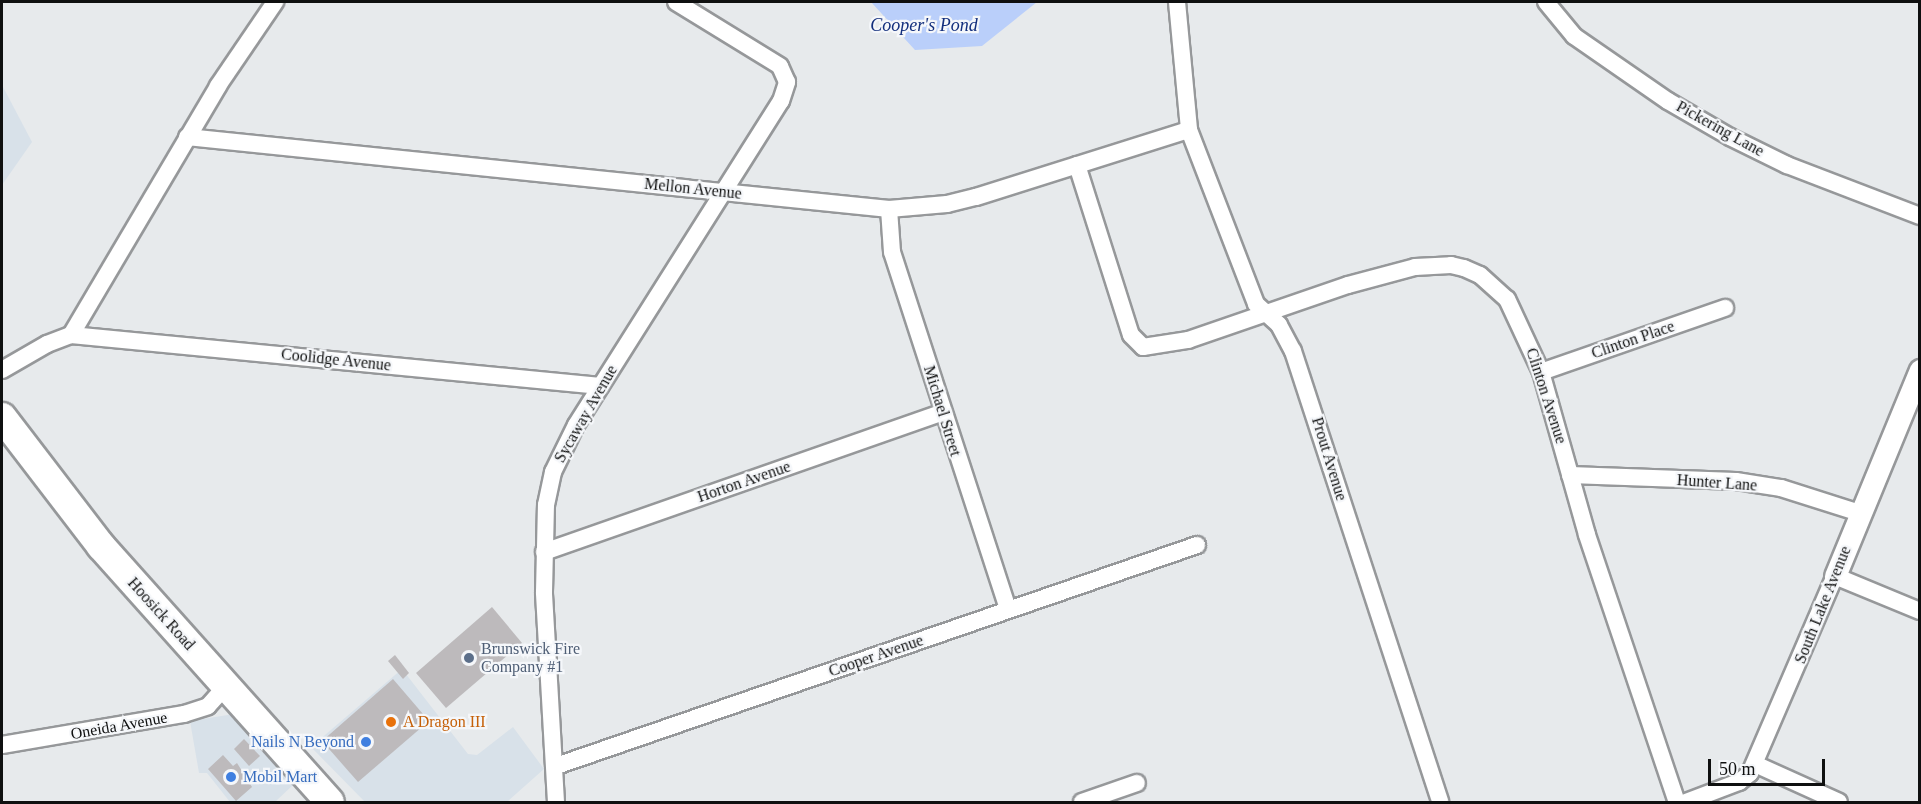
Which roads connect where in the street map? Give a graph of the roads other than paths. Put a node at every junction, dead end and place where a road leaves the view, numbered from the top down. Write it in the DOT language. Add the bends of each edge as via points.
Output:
graph roads {
  1 [pos="275,2"];
  2 [pos="675,2"];
  3 [pos="1178,2"];
  4 [pos="1546,2"];
  5 [pos="1189,129"];
  6 [pos="187,137"];
  7 [pos="1077,165"];
  8 [pos="726,192"];
  9 [pos="889,209"];
  10 [pos="1920,216"];
  11 [pos="1725,308"];
  12 [pos="1267,314"];
  13 [pos="71,335"];
  14 [pos="1920,369"];
  15 [pos="2,370"];
  16 [pos="1542,372"];
  17 [pos="601,386"];
  18 [pos="943,412"];
  19 [pos="2,417"];
  20 [pos="1570,475"];
  21 [pos="1860,513"];
  22 [pos="1197,545"];
  23 [pos="544,552"];
  24 [pos="1835,576"];
  25 [pos="1008,610"];
  26 [pos="1920,611"];
  27 [pos="225,686"];
  28 [pos="2,745"];
  29 [pos="1755,764"];
  30 [pos="555,766"];
  31 [pos="1137,783"];
  32 [pos="330,802"];
  33 [pos="556,802"];
  34 [pos="1082,802"];
  35 [pos="1440,802"];
  36 [pos="1677,802"];
  37 [pos="1686,802"];
  38 [pos="1839,802"];
  1 -- 6 [label="street"];
  2 -- 8 [label="street, Sycaway Avenue" via="785,73 787,82 781,101"];
  3 -- 5 [label="street, Prout Avenue"];
  4 -- 10 [label="street, Pickering Lane" via="1574,36 1668,101 1730,137 1787,165"];
  5 -- 7 [label="street, Mellon Avenue"];
  5 -- 12 [label="street, Prout Avenue" via="1256,304"];
  6 -- 8 [label="street, Mellon Avenue"];
  6 -- 13 [label="street"];
  7 -- 9 [label="street, Mellon Avenue" via="947,204"];
  7 -- 12 [label="street, Clinton Avenue" via="1136,344 1150,348 1188,340"];
  8 -- 9 [label="street, Mellon Avenue"];
  8 -- 17 [label="street, Sycaway Avenue"];
  9 -- 18 [label="street, Michael Street" via="892,252"];
  11 -- 16 [label="street, Clinton Place"];
  12 -- 16 [label="street, Clinton Avenue" via="1415,267 1451,265 1480,275 1507,298"];
  12 -- 35 [label="street, Prout Avenue" via="1280,325 1293,351"];
  13 -- 15 [label="street, Coolidge Avenue"];
  13 -- 17 [label="street, Coolidge Avenue"];
  14 -- 21 [label="street, South Lake Avenue"];
  16 -- 20 [label="street, Clinton Avenue"];
  17 -- 23 [label="street, Sycaway Avenue" via="553,472"];
  18 -- 23 [label="street, Horton Avenue"];
  18 -- 25 [label="street, Michael Street"];
  19 -- 27 [label="highway, Hoosick Road" via="101,546"];
  20 -- 21 [label="street, Hunter Lane" via="1736,481 1781,489"];
  20 -- 36 [label="street, Clinton Avenue"];
  21 -- 24 [label="street, South Lake Avenue"];
  22 -- 25 [label="street, Cooper Avenue"];
  23 -- 30 [label="street, Sycaway Avenue"];
  24 -- 26 [label="street"];
  24 -- 29 [label="street, South Lake Avenue"];
  25 -- 30 [label="street, Cooper Avenue"];
  27 -- 28 [label="street, Oneida Avenue" via="208,706 184,714"];
  27 -- 32 [label="highway, Hoosick Road"];
  29 -- 37 [label="street, South Lake Avenue" via="1739,782"];
  29 -- 38 [label="street"];
  30 -- 33 [label="street, Sycaway Avenue"];
  31 -- 34 [label="street"];
}
